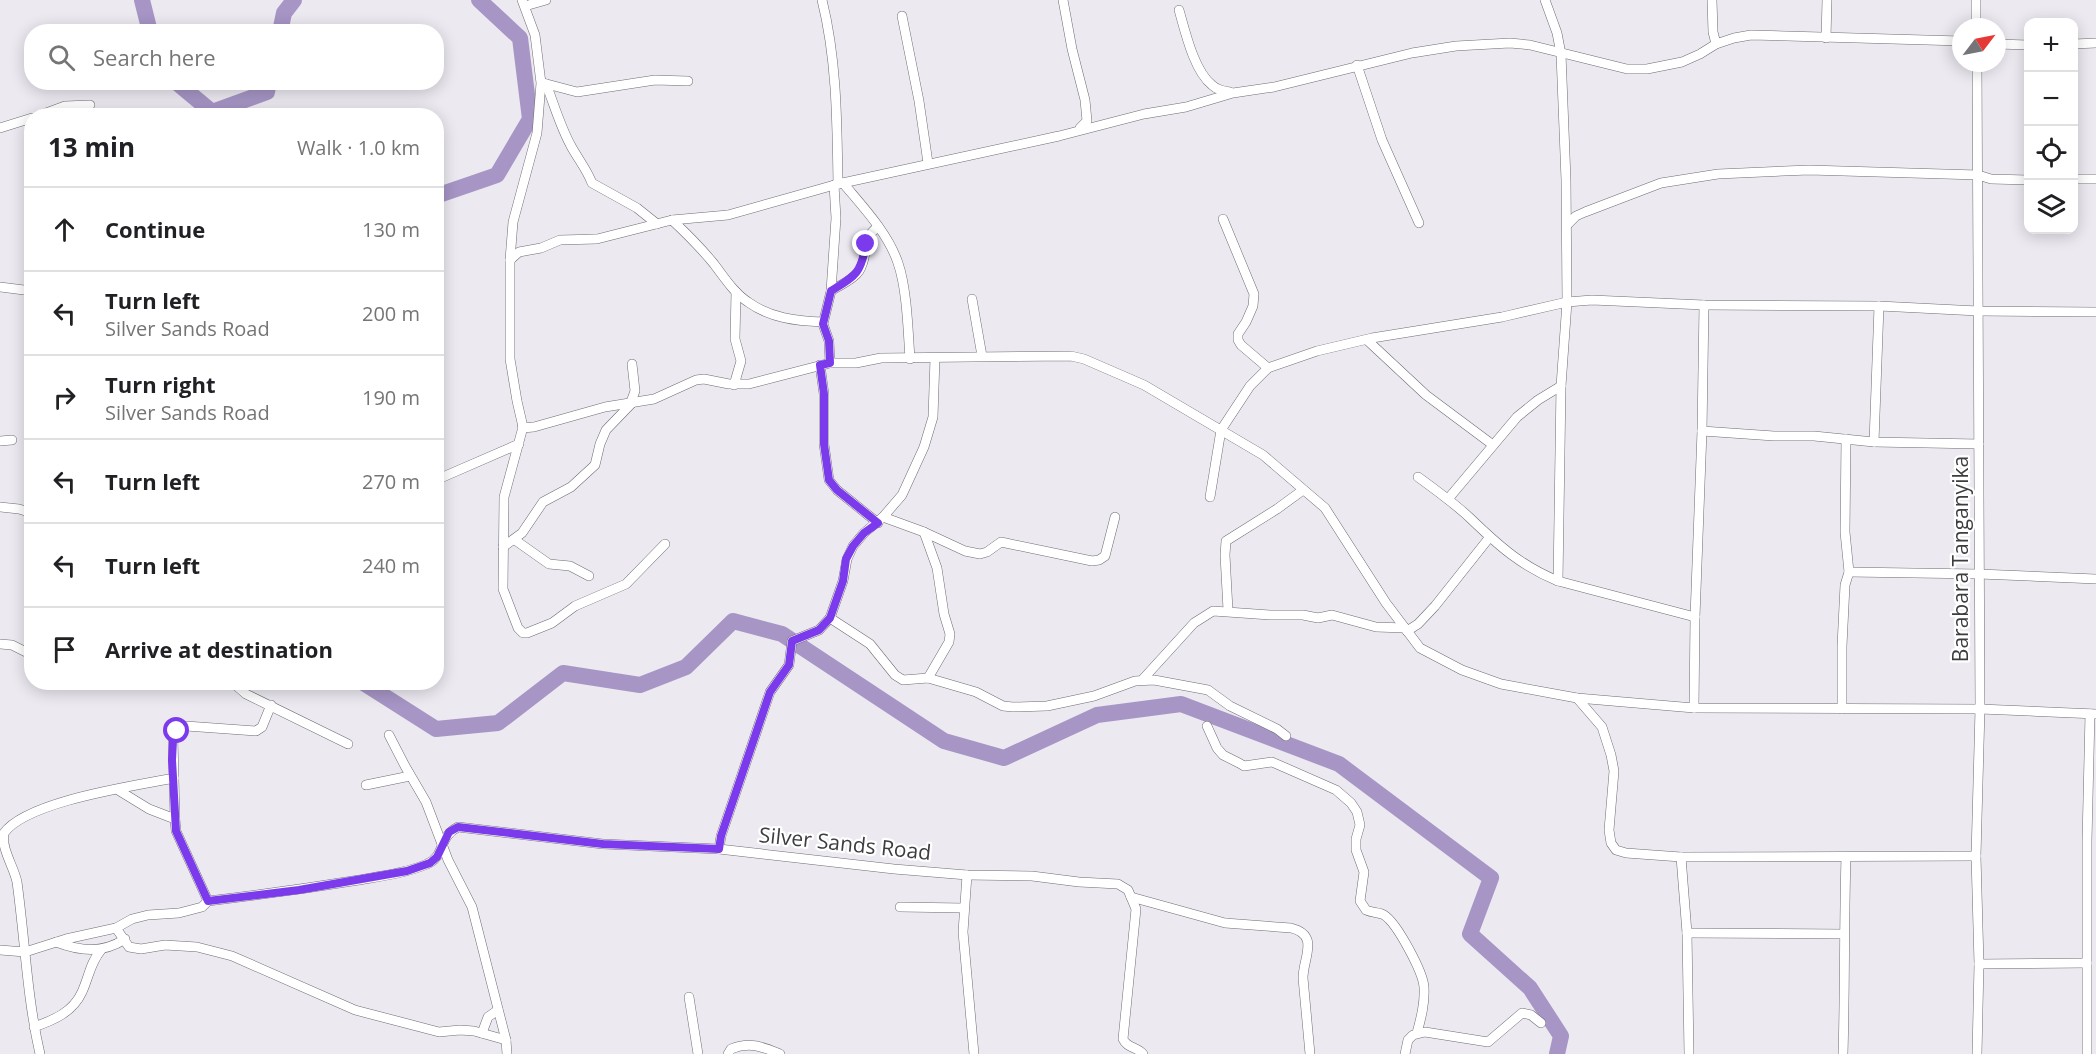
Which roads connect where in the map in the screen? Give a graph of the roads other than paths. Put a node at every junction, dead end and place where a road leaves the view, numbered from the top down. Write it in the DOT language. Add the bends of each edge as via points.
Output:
graph roads {
  1 [pos="546,0"];
  2 [pos="822,0"];
  3 [pos="1063,0"];
  4 [pos="1545,0"];
  5 [pos="1712,0"];
  6 [pos="1827,0"];
  7 [pos="1976,0"];
  8 [pos="524,3"];
  9 [pos="1179,10"];
  10 [pos="902,16"];
  11 [pos="1977,18"];
  12 [pos="1826,38"];
  13 [pos="1952,41"];
  14 [pos="2096,43"];
  15 [pos="1716,44"];
  16 [pos="2006,44"];
  17 [pos="2078,44"];
  18 [pos="2024,45"];
  19 [pos="1561,54"];
  20 [pos="1357,65"];
  21 [pos="1977,72"];
  22 [pos="688,81"];
  23 [pos="543,83"];
  24 [pos="1233,93"];
  25 [pos="90,105"];
  26 [pos="59,108"];
  27 [pos="24,120"];
  28 [pos="0,128"];
  29 [pos="1075,130"];
  30 [pos="928,163"];
  31 [pos="1978,175"];
  32 [pos="2078,179"];
  33 [pos="2096,179"];
  34 [pos="2024,180"];
  35 [pos="838,184"];
  36 [pos="1222,219"];
  37 [pos="672,220"];
  38 [pos="1419,223"];
  39 [pos="657,224"];
  40 [pos="1567,225"];
  41 [pos="878,227"];
  42 [pos="510,260"];
  43 [pos="0,286"];
  44 [pos="24,290"];
  45 [pos="831,291"];
  46 [pos="736,292"];
  47 [pos="972,299"];
  48 [pos="1567,302"];
  49 [pos="1704,305"];
  50 [pos="1879,306"];
  51 [pos="1978,311"];
  52 [pos="2096,312"];
  53 [pos="823,322"];
  54 [pos="1367,340"];
  55 [pos="982,356"];
  56 [pos="935,358"];
  57 [pos="910,359"];
  58 [pos="632,364"];
  59 [pos="825,364"];
  60 [pos="1268,368"];
  61 [pos="734,385"];
  62 [pos="1562,386"];
  63 [pos="632,402"];
  64 [pos="522,428"];
  65 [pos="1221,430"];
  66 [pos="1702,431"];
  67 [pos="1846,439"];
  68 [pos="12,440"];
  69 [pos="0,441"];
  70 [pos="1874,442"];
  71 [pos="519,444"];
  72 [pos="1979,444"];
  73 [pos="1492,445"];
  74 [pos="444,477"];
  75 [pos="1418,477"];
  76 [pos="1303,490"];
  77 [pos="1209,497"];
  78 [pos="1448,499"];
  79 [pos="0,507"];
  80 [pos="24,511"];
  81 [pos="1115,517"];
  82 [pos="881,520"];
  83 [pos="924,532"];
  84 [pos="1489,538"];
  85 [pos="514,540"];
  86 [pos="665,544"];
  87 [pos="503,547"];
  88 [pos="1849,572"];
  89 [pos="1980,574"];
  90 [pos="589,576"];
  91 [pos="2096,579"];
  92 [pos="1558,581"];
  93 [pos="1228,610"];
  94 [pos="1695,617"];
  95 [pos="830,618"];
  96 [pos="1406,630"];
  97 [pos="0,644"];
  98 [pos="24,651"];
  99 [pos="928,678"];
  100 [pos="1143,679"];
  101 [pos="241,690"];
  102 [pos="1577,698"];
  103 [pos="271,705"];
  104 [pos="1694,708"];
  105 [pos="1842,709"];
  106 [pos="1980,709"];
  107 [pos="2093,714"];
  108 [pos="1207,726"];
  109 [pos="389,735"];
  110 [pos="1286,736"];
  111 [pos="348,744"];
  112 [pos="411,776"];
  113 [pos="174,778"];
  114 [pos="366,785"];
  115 [pos="118,790"];
  116 [pos="175,819"];
  117 [pos="2,837"];
  118 [pos="2092,841"];
  119 [pos="442,845"];
  120 [pos="719,849"];
  121 [pos="1976,856"];
  122 [pos="1681,857"];
  123 [pos="1846,857"];
  124 [pos="967,875"];
  125 [pos="1130,894"];
  126 [pos="208,901"];
  127 [pos="900,907"];
  128 [pos="964,908"];
  129 [pos="116,928"];
  130 [pos="1687,933"];
  131 [pos="1844,934"];
  132 [pos="124,939"];
  133 [pos="56,942"];
  134 [pos="0,950"];
  135 [pos="101,950"];
  136 [pos="25,952"];
  137 [pos="2087,963"];
  138 [pos="1979,964"];
  139 [pos="689,997"];
  140 [pos="498,1010"];
  141 [pos="1541,1023"];
  142 [pos="34,1027"];
  143 [pos="482,1033"];
  144 [pos="1418,1033"];
  145 [pos="506,1040"];
  146 [pos="2090,1051"];
  147 [pos="40,1054"];
  148 [pos="507,1054"];
  149 [pos="698,1054"];
  150 [pos="728,1054"];
  151 [pos="780,1054"];
  152 [pos="974,1054"];
  153 [pos="1143,1054"];
  154 [pos="1310,1054"];
  155 [pos="1405,1054"];
  156 [pos="1689,1054"];
  157 [pos="1843,1054"];
  158 [pos="1977,1054"];
  1 -- 8 [label="street"];
  2 -- 35 [label="street" via="836,101"];
  3 -- 29 [label="street" via="1086,100 1084,126"];
  4 -- 19 [label="street"];
  5 -- 15 [label="street"];
  6 -- 12 [label="street"];
  7 -- 11 [label="street"];
  8 -- 23 [label="street" via="535,35"];
  9 -- 24 [label="street" via="1198,66 1210,84"];
  10 -- 30 [label="street"];
  12 -- 13 [label="street"];
  12 -- 15 [label="street" via="1751,35"];
  14 -- 17 [label="street"];
  15 -- 19 [label="street" via="1682,62 1647,69 1627,69"];
  16 -- 18 [label="street"];
  19 -- 20 [label="street" via="1530,45 1486,43 1412,52"];
  19 -- 40 [label="street"];
  20 -- 24 [label="street" via="1274,87"];
  20 -- 38 [label="street" via="1391,161"];
  21 -- 31 [label="street, Barabara Tanganyika"];
  22 -- 23 [label="street" via="655,80 577,92"];
  23 -- 39 [label="street" via="592,183"];
  23 -- 42 [label="street" via="537,133 513,222"];
  24 -- 29 [label="street"];
  25 -- 26 [label="street"];
  27 -- 28 [label="street"];
  29 -- 30 [label="street"];
  30 -- 35 [label="street"];
  31 -- 34 [label="street"];
  31 -- 40 [label="street" via="1809,170 1684,178 1602,204 1576,216"];
  31 -- 51 [label="street, Barabara Tanganyika"];
  32 -- 33 [label="street"];
  35 -- 37 [label="street" via="728,214"];
  35 -- 41 [label="street"];
  35 -- 45 [label="street"];
  36 -- 60 [label="street" via="1254,294 1238,340"];
  37 -- 39 [label="street"];
  37 -- 46 [label="street"];
  39 -- 42 [label="street" via="597,239 560,240 519,252"];
  40 -- 48 [label="street"];
  41 -- 45 [label="street" via="867,238 860,270"];
  41 -- 57 [label="street" via="899,265"];
  42 -- 64 [label="street" via="510,358"];
  43 -- 44 [label="street"];
  45 -- 53 [label="street"];
  46 -- 53 [label="street" via="774,315"];
  46 -- 61 [label="street" via="735,339 741,362"];
  47 -- 55 [label="street"];
  48 -- 49 [label="street" via="1627,300"];
  48 -- 54 [label="street"];
  48 -- 62 [label="street"];
  49 -- 50 [label="street"];
  49 -- 66 [label="street"];
  50 -- 51 [label="street"];
  50 -- 70 [label="street"];
  51 -- 52 [label="street"];
  51 -- 72 [label="street, Barabara Tanganyika"];
  53 -- 59 [label="street" via="829,341"];
  54 -- 60 [label="street" via="1317,351"];
  54 -- 73 [label="street" via="1426,395"];
  55 -- 56 [label="street"];
  55 -- 65 [label="street" via="1052,355 1084,359 1144,385"];
  56 -- 57 [label="street"];
  56 -- 82 [label="street" via="933,417 924,447 902,495"];
  57 -- 59 [label="street"];
  58 -- 63 [label="street"];
  59 -- 61 [label="street"];
  59 -- 82 [label="street" via="824,444 829,480 837,490"];
  60 -- 65 [label="street" via="1250,386"];
  61 -- 63 [label="street" via="696,380 654,399"];
  62 -- 73 [label="street" via="1527,408"];
  62 -- 92 [label="street"];
  63 -- 64 [label="street"];
  63 -- 85 [label="street" via="606,430 595,465 571,487 538,506"];
  64 -- 71 [label="street"];
  65 -- 76 [label="street" via="1263,456"];
  65 -- 77 [label="street"];
  66 -- 67 [label="street"];
  66 -- 94 [label="street"];
  67 -- 70 [label="street"];
  67 -- 88 [label="street" via="1845,532"];
  68 -- 69 [label="street"];
  70 -- 72 [label="street"];
  71 -- 74 [label="street"];
  71 -- 87 [label="street" via="504,497"];
  72 -- 89 [label="street, Barabara Tanganyika"];
  73 -- 78 [label="street"];
  75 -- 78 [label="street"];
  76 -- 93 [label="street" via="1226,541"];
  76 -- 96 [label="street" via="1325,508"];
  78 -- 84 [label="street"];
  79 -- 80 [label="street"];
  81 -- 83 [label="street" via="1105,556 1096,561 1001,542 980,554"];
  82 -- 83 [label="street"];
  82 -- 95 [label="street" via="864,533 846,559"];
  83 -- 99 [label="street" via="937,568 950,634"];
  84 -- 92 [label="street" via="1513,557"];
  84 -- 96 [label="street" via="1425,617"];
  85 -- 87 [label="street"];
  85 -- 90 [label="street" via="549,564 570,566"];
  86 -- 87 [label="street" via="626,584 527,633 518,628 503,589"];
  88 -- 89 [label="street"];
  88 -- 105 [label="street" via="1845,585"];
  89 -- 91 [label="street"];
  89 -- 106 [label="street, Barabara Tanganyika"];
  92 -- 94 [label="street"];
  93 -- 96 [label="street" via="1318,618 1332,615 1376,627"];
  93 -- 100 [label="street" via="1213,610 1202,617"];
  94 -- 104 [label="street"];
  95 -- 99 [label="street" via="870,644 903,680"];
  95 -- 120 [label="street" via="819,630 792,641 789,665 770,692"];
  96 -- 102 [label="street" via="1420,648 1462,670 1501,684"];
  97 -- 98 [label="street"];
  99 -- 100 [label="street" via="976,692 1003,706 1047,706 1094,696"];
  100 -- 110 [label="street" via="1209,690"];
  101 -- 103 [label="street"];
  102 -- 104 [label="street"];
  102 -- 122 [label="street" via="1602,727 1611,755 1614,771 1609,830 1613,847 1626,853"];
  103 -- 111 [label="street"];
  103 -- 113 [label="street" via="262,727 256,731 181,728 173,740"];
  104 -- 105 [label="street"];
  105 -- 106 [label="street"];
  106 -- 107 [label="street"];
  106 -- 121 [label="street, Barabara Tanganyika"];
  107 -- 118 [label="street"];
  108 -- 144 [label="street" via="1217,748 1239,764 1272,762 1336,790 1351,803 1360,825 1356,839 1364,872 1360,901 1366,910 1385,915 1390,921 1407,944 1423,980 1423,1012"];
  109 -- 112 [label="street"];
  112 -- 114 [label="street"];
  112 -- 119 [label="street" via="426,802"];
  113 -- 115 [label="street"];
  113 -- 116 [label="street"];
  115 -- 116 [label="street"];
  115 -- 117 [label="street" via="31,813"];
  116 -- 126 [label="street" via="176,831"];
  117 -- 136 [label="street" via="16,879"];
  118 -- 137 [label="street"];
  119 -- 120 [label="street, Silver Sands Road" via="449,832 458,827 603,844"];
  119 -- 126 [label="street, Silver Sands Road" via="430,863 407,871"];
  119 -- 140 [label="street" via="472,907"];
  120 -- 124 [label="street, Silver Sands Road"];
  121 -- 123 [label="street"];
  121 -- 138 [label="street, Barabara Tanganyika"];
  122 -- 123 [label="street"];
  122 -- 130 [label="street"];
  123 -- 131 [label="street"];
  124 -- 125 [label="street, Silver Sands Road" via="1118,884"];
  124 -- 128 [label="street"];
  125 -- 153 [label="street" via="1136,909 1123,1039"];
  125 -- 154 [label="street, Silver Sands Road" via="1225,923 1302,932 1309,949 1303,978"];
  126 -- 129 [label="street, Silver Sands Road" via="202,907 179,913 132,919"];
  127 -- 128 [label="street"];
  128 -- 152 [label="street"];
  129 -- 132 [label="street"];
  129 -- 133 [label="street, Silver Sands Road"];
  130 -- 131 [label="street"];
  130 -- 156 [label="street"];
  131 -- 157 [label="street"];
  132 -- 135 [label="street"];
  132 -- 143 [label="street" via="129,947 141,949 165,945 197,947 232,956 355,1010 439,1032"];
  133 -- 135 [label="street" via="81,950"];
  133 -- 136 [label="street, Silver Sands Road"];
  134 -- 136 [label="street, Silver Sands Road"];
  135 -- 142 [label="street" via="72,1008"];
  136 -- 142 [label="street"];
  137 -- 138 [label="street"];
  137 -- 146 [label="street"];
  138 -- 158 [label="street, Barabara Tanganyika"];
  139 -- 149 [label="street"];
  140 -- 143 [label="street" via="489,1017"];
  140 -- 145 [label="street"];
  141 -- 144 [label="street" via="1522,1013 1488,1042"];
  142 -- 147 [label="street"];
  143 -- 145 [label="street"];
  144 -- 155 [label="street" via="1408,1040"];
  145 -- 148 [label="street"];
  150 -- 151 [label="street" via="731,1049 749,1044"];
}
